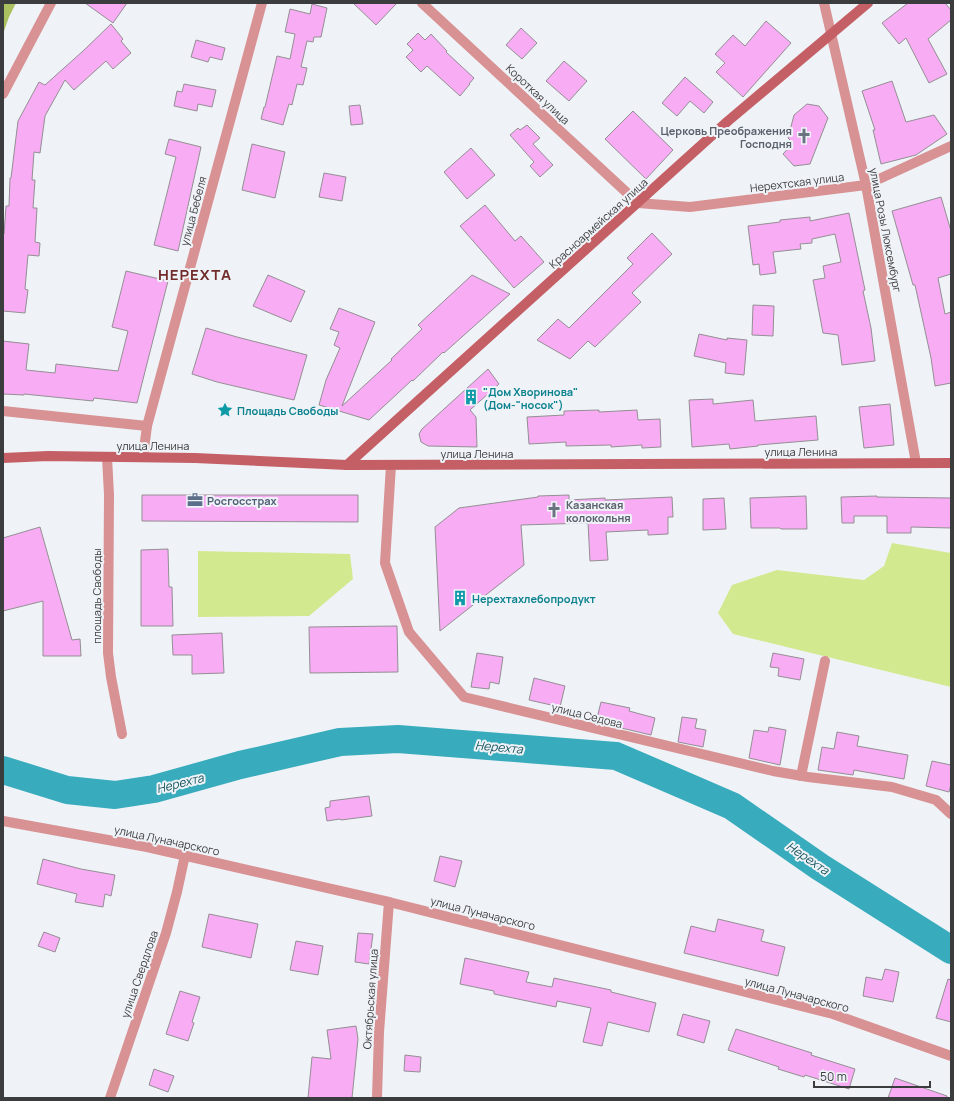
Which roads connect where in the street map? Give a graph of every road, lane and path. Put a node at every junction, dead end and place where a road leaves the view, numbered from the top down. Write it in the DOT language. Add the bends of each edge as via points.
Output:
graph roads {
  1 [pos="51,3"];
  2 [pos="262,3"];
  3 [pos="422,3"];
  4 [pos="824,3"];
  5 [pos="868,3"];
  6 [pos="832,35"];
  7 [pos="3,94"];
  8 [pos="951,146"];
  9 [pos="866,185"];
  10 [pos="638,203"];
  11 [pos="3,411"];
  12 [pos="147,426"];
  13 [pos="107,457"];
  14 [pos="143,457"];
  15 [pos="3,458"];
  16 [pos="916,463"];
  17 [pos="951,463"];
  18 [pos="347,465"];
  19 [pos="391,465"];
  20 [pos="825,661"];
  21 [pos="122,734"];
  22 [pos="801,776"];
  23 [pos="951,814"];
  24 [pos="3,821"];
  25 [pos="185,855"];
  26 [pos="389,902"];
  27 [pos="951,1056"];
  28 [pos="110,1098"];
  29 [pos="377,1098"];
  1 -- 7 [label="street"];
  2 -- 12 [label="street, улица Бебеля"];
  3 -- 10 [label="street, Короткая улица"];
  4 -- 6 [label="street, улица Розы Люксембург"];
  5 -- 6 [label="main road, Красноармейская улица"];
  6 -- 9 [label="street, улица Розы Люксембург"];
  6 -- 10 [label="main road, Красноармейская улица" via="728,121"];
  8 -- 9 [label="street, Нерехтская улица"];
  9 -- 10 [label="street, Нерехтская улица" via="690,207"];
  9 -- 16 [label="street, улица Розы Люксембург"];
  10 -- 18 [label="main road, Красноармейская улица"];
  11 -- 12 [label="street"];
  12 -- 14 [label="street, улица Бебеля"];
  13 -- 14 [label="main road, улица Ленина"];
  13 -- 15 [label="main road, улица Ленина"];
  13 -- 21 [label="street, площадь Свободы" via="108,653"];
  14 -- 18 [label="main road, улица Ленина"];
  16 -- 17 [label="main road, улица Ленина"];
  16 -- 19 [label="main road, улица Ленина"];
  18 -- 19 [label="main road, улица Ленина"];
  19 -- 22 [label="street, улица Седова" via="385,563 409,632 464,697"];
  20 -- 22 [label="street"];
  22 -- 23 [label="street, улица Седова" via="892,787 936,800"];
  24 -- 25 [label="street, улица Луначарского"];
  25 -- 26 [label="street, улица Луначарского"];
  25 -- 28 [label="street, улица Свердлова" via="166,933"];
  26 -- 27 [label="street, улица Луначарского" via="833,1014"];
  26 -- 29 [label="street, Октябрьская улица" via="379,1032"];
}
